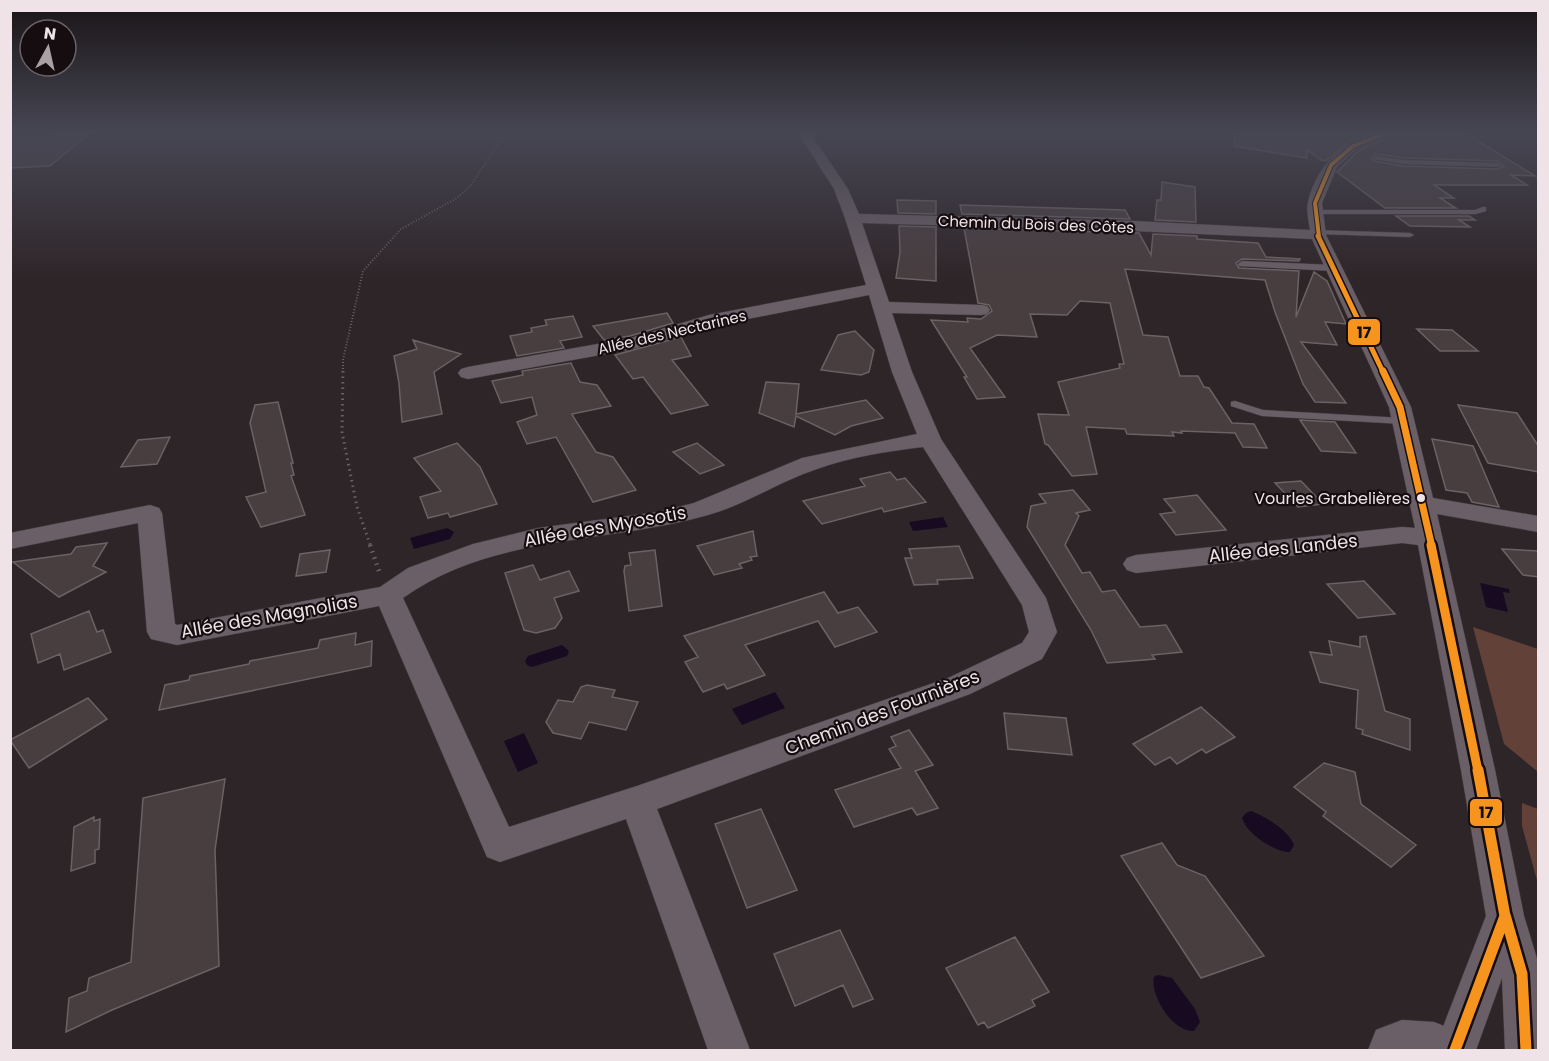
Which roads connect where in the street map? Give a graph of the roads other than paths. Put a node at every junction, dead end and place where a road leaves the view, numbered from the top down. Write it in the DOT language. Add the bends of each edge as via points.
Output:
graph roads {
  1 [pos="836,182"];
  2 [pos="1324,182"];
  3 [pos="1483,209"];
  4 [pos="1315,212"];
  5 [pos="853,218"];
  6 [pos="1318,234"];
  7 [pos="1410,235"];
  8 [pos="1242,264"];
  9 [pos="1334,268"];
  10 [pos="879,298"];
  11 [pos="981,310"];
  12 [pos="468,373"];
  13 [pos="1234,404"];
  14 [pos="1403,421"];
  15 [pos="930,439"];
  16 [pos="1422,504"];
  17 [pos="1539,524"];
  18 [pos="1430,538"];
  19 [pos="10,541"];
  20 [pos="1136,564"];
  21 [pos="388,595"];
  22 [pos="637,801"];
  23 [pos="1505,916"];
  24 [pos="729,1050"];
  25 [pos="1396,1050"];
  26 [pos="1434,1050"];
  27 [pos="1455,1050"];
  28 [pos="1526,1050"];
  1 -- 5 [label="street"];
  2 -- 4 [label="street"];
  3 -- 4 [label="lane"];
  4 -- 6 [label="street"];
  5 -- 6 [label="street, Chemin du Bois des Côtes"];
  5 -- 10 [label="street, Chemin des Fournières"];
  6 -- 7 [label="lane"];
  6 -- 9 [label="street"];
  8 -- 9 [label="lane"];
  9 -- 14 [label="street" via="1400,406"];
  10 -- 11 [label="street"];
  10 -- 12 [label="street, Allée des Nectarines" via="709,321 633,343"];
  10 -- 15 [label="street, Chemin des Fournières" via="902,372"];
  13 -- 14 [label="lane" via="1262,413"];
  14 -- 16 [label="street"];
  15 -- 21 [label="street, Allée des Myosotis" via="810,463 702,509 658,520 538,536 482,550 418,574"];
  15 -- 22 [label="street, Chemin des Fournières" via="1036,605 1043,632 1032,651 959,686"];
  16 -- 17 [label="street"];
  16 -- 18 [label="street"];
  18 -- 20 [label="street, Allée des Landes" via="1402,535"];
  18 -- 23 [label="street"];
  19 -- 21 [label="street, Allée des Magnolias" via="150,513 161,632 177,635"];
  21 -- 22 [label="street, Chemin des Fournières" via="500,846"];
  22 -- 24 [label="street"];
  23 -- 27 [label="street"];
  23 -- 28 [label="street" via="1522,974"];
  25 -- 26 [label="street"];
}
